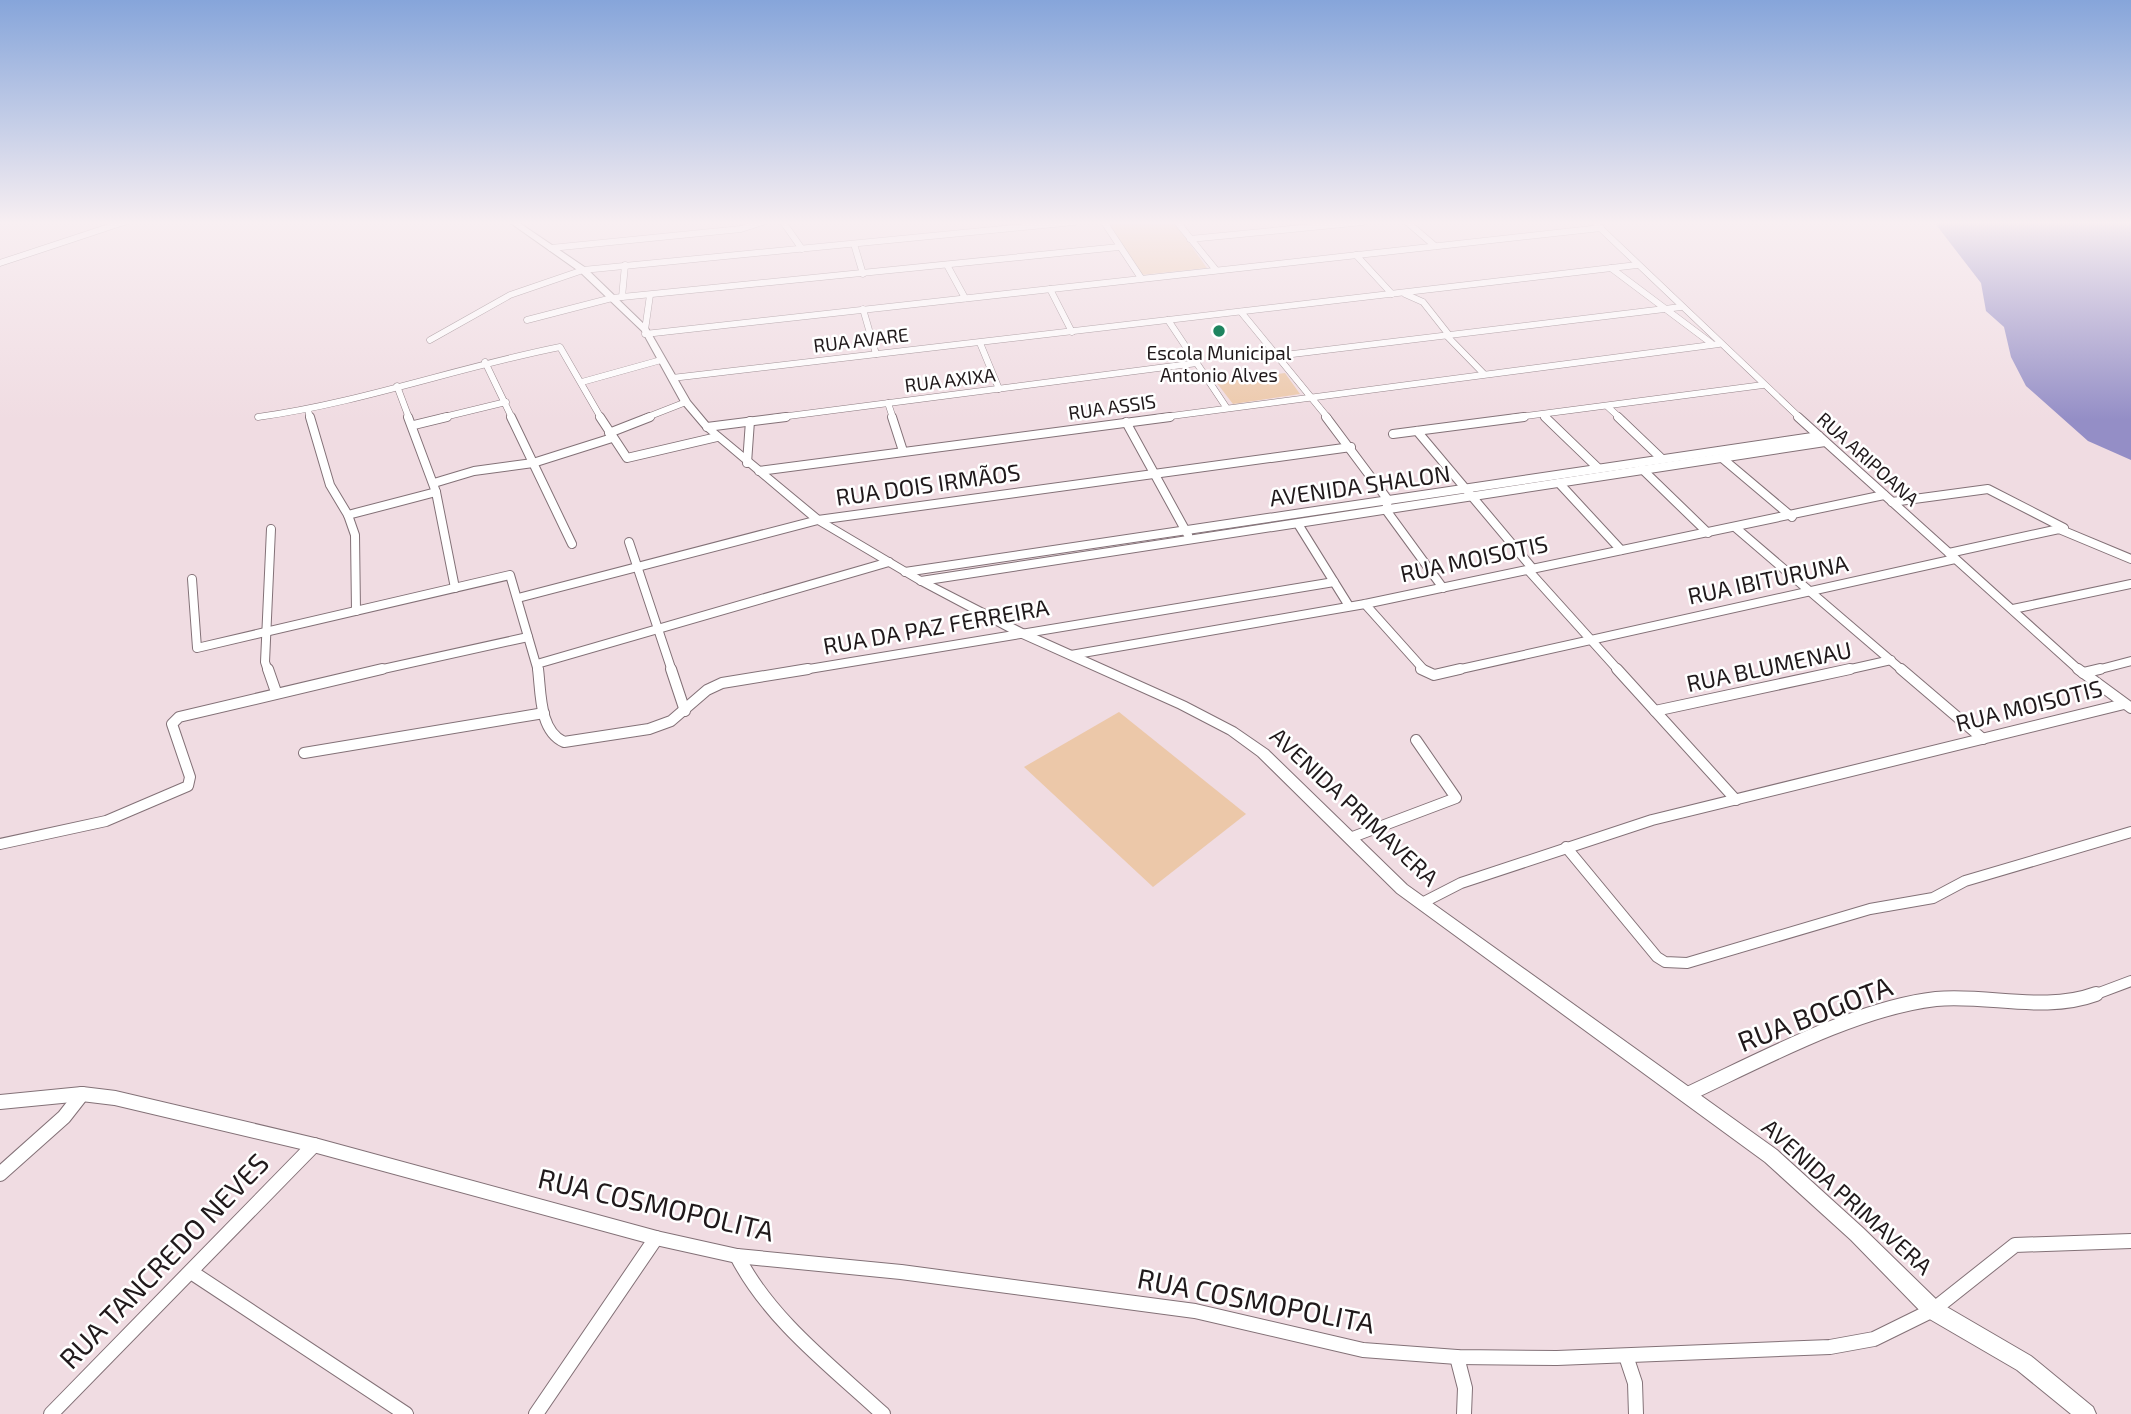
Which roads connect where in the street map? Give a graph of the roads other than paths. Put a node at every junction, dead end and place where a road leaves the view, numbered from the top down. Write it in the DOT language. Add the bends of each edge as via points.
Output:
graph roads {
  1 [pos="530,288"];
  2 [pos="605,288"];
  3 [pos="619,288"];
  4 [pos="721,288"];
  5 [pos="960,288"];
  6 [pos="1058,288"];
  7 [pos="1386,288"];
  8 [pos="1444,288"];
  9 [pos="1636,288"];
  10 [pos="1661,288"];
  11 [pos="1050,289"];
  12 [pos="1402,293"];
  13 [pos="1392,294"];
  14 [pos="650,295"];
  15 [pos="617,298"];
  16 [pos="965,298"];
  17 [pos="1681,307"];
  18 [pos="863,309"];
  19 [pos="1663,309"];
  20 [pos="1241,312"];
  21 [pos="527,320"];
  22 [pos="1168,320"];
  23 [pos="645,332"];
  24 [pos="1072,332"];
  25 [pos="1448,335"];
  26 [pos="430,340"];
  27 [pos="980,343"];
  28 [pos="1716,345"];
  29 [pos="876,354"];
  30 [pos="1276,356"];
  31 [pos="661,359"];
  32 [pos="485,362"];
  33 [pos="1198,363"];
  34 [pos="1484,374"];
  35 [pos="672,379"];
  36 [pos="582,382"];
  37 [pos="1763,385"];
  38 [pos="397,386"];
  39 [pos="999,389"];
  40 [pos="1308,397"];
  41 [pos="506,402"];
  42 [pos="686,402"];
  43 [pos="888,403"];
  44 [pos="1226,407"];
  45 [pos="1608,407"];
  46 [pos="308,410"];
  47 [pos="1544,415"];
  48 [pos="258,417"];
  49 [pos="750,421"];
  50 [pos="1126,422"];
  51 [pos="414,425"];
  52 [pos="707,427"];
  53 [pos="1418,431"];
  54 [pos="1393,434"];
  55 [pos="611,436"];
  56 [pos="717,437"];
  57 [pos="1822,439"];
  58 [pos="1351,447"];
  59 [pos="903,451"];
  60 [pos="1701,453"];
  61 [pos="1722,457"];
  62 [pos="1661,458"];
  63 [pos="1709,460"];
  64 [pos="533,463"];
  65 [pos="747,463"];
  66 [pos="1645,466"];
  67 [pos="1594,467"];
  68 [pos="759,471"];
  69 [pos="1608,473"];
  70 [pos="1155,474"];
  71 [pos="1508,482"];
  72 [pos="1559,483"];
  73 [pos="435,487"];
  74 [pos="1515,490"];
  75 [pos="1469,493"];
  76 [pos="1888,499"];
  77 [pos="1388,500"];
  78 [pos="1387,510"];
  79 [pos="348,515"];
  80 [pos="1792,517"];
  81 [pos="818,520"];
  82 [pos="1298,524"];
  83 [pos="1736,527"];
  84 [pos="271,529"];
  85 [pos="1185,530"];
  86 [pos="1221,530"];
  87 [pos="2071,531"];
  88 [pos="1708,533"];
  89 [pos="1189,539"];
  90 [pos="629,542"];
  91 [pos="572,544"];
  92 [pos="1621,550"];
  93 [pos="1952,556"];
  94 [pos="2131,559"];
  95 [pos="889,562"];
  96 [pos="637,566"];
  97 [pos="1531,569"];
  98 [pos="905,572"];
  99 [pos="192,579"];
  100 [pos="921,581"];
  101 [pos="1334,582"];
  102 [pos="2131,584"];
  103 [pos="456,588"];
  104 [pos="1443,588"];
  105 [pos="1810,591"];
  106 [pos="518,598"];
  107 [pos="1365,604"];
  108 [pos="1349,606"];
  109 [pos="2012,609"];
  110 [pos="356,611"];
  111 [pos="658,627"];
  112 [pos="268,632"];
  113 [pos="1019,632"];
  114 [pos="528,637"];
  115 [pos="1588,638"];
  116 [pos="1070,655"];
  117 [pos="1891,660"];
  118 [pos="2131,662"];
  119 [pos="537,664"];
  120 [pos="2084,673"];
  121 [pos="276,692"];
  122 [pos="2128,706"];
  123 [pos="685,711"];
  124 [pos="1655,711"];
  125 [pos="544,713"];
  126 [pos="1983,739"];
  127 [pos="1416,740"];
  128 [pos="304,753"];
  129 [pos="1736,800"];
  130 [pos="2131,832"];
  131 [pos="1350,838"];
  132 [pos="0,844"];
  133 [pos="1566,847"];
  134 [pos="1422,903"];
  135 [pos="2131,981"];
  136 [pos="82,1094"];
  137 [pos="1686,1095"];
  138 [pos="0,1102"];
  139 [pos="314,1145"];
  140 [pos="0,1174"];
  141 [pos="656,1238"];
  142 [pos="2131,1241"];
  143 [pos="737,1256"];
  144 [pos="191,1272"];
  145 [pos="1933,1310"];
  146 [pos="1626,1356"];
  147 [pos="1457,1357"];
  148 [pos="51,1414"];
  149 [pos="406,1414"];
  150 [pos="536,1414"];
  151 [pos="883,1414"];
  152 [pos="1464,1414"];
  153 [pos="1636,1414"];
  154 [pos="2086,1414"];
  1 -- 26 [label="street"];
  2 -- 15 [label="street, AVENIDA PRIMAVERA"];
  3 -- 15 [label="street"];
  4 -- 14 [label="street"];
  5 -- 16 [label="street"];
  6 -- 11 [label="street, RUA AVARE"];
  7 -- 13 [label="street"];
  8 -- 12 [label="street, RUA AVARE"];
  9 -- 19 [label="street"];
  10 -- 17 [label="street, RUA ARIPOANA"];
  11 -- 16 [label="street, RUA AVARE"];
  11 -- 24 [label="street"];
  12 -- 13 [label="street, RUA AVARE"];
  12 -- 25 [label="street" via="1423,302"];
  13 -- 20 [label="street, RUA AVARE"];
  14 -- 15 [label="street"];
  14 -- 23 [label="street"];
  15 -- 21 [label="street"];
  15 -- 23 [label="street, AVENIDA PRIMAVERA"];
  16 -- 18 [label="street, RUA AVARE"];
  17 -- 19 [label="street"];
  17 -- 28 [label="street, RUA ARIPOANA"];
  18 -- 23 [label="street, RUA AVARE"];
  18 -- 29 [label="street"];
  19 -- 25 [label="street"];
  19 -- 28 [label="street"];
  20 -- 22 [label="street, RUA AVARE"];
  20 -- 30 [label="street"];
  22 -- 24 [label="street, RUA AVARE"];
  22 -- 33 [label="street"];
  23 -- 31 [label="street, AVENIDA PRIMAVERA"];
  24 -- 27 [label="street, RUA AVARE"];
  25 -- 30 [label="street"];
  25 -- 34 [label="street"];
  27 -- 29 [label="street, RUA AVARE"];
  27 -- 39 [label="street"];
  28 -- 34 [label="street, RUA ASSIS"];
  28 -- 37 [label="street, RUA ARIPOANA"];
  29 -- 35 [label="street, RUA AVARE"];
  30 -- 40 [label="street"];
  31 -- 35 [label="street, AVENIDA PRIMAVERA"];
  31 -- 36 [label="street"];
  32 -- 36 [label="street" via="560,347"];
  32 -- 38 [label="street"];
  32 -- 41 [label="street"];
  33 -- 39 [label="street, RUA AXIXA"];
  33 -- 44 [label="street"];
  34 -- 40 [label="street, RUA ASSIS"];
  35 -- 42 [label="street, AVENIDA PRIMAVERA"];
  36 -- 55 [label="street"];
  37 -- 45 [label="street"];
  37 -- 57 [label="street, RUA ARIPOANA"];
  38 -- 46 [label="street"];
  38 -- 51 [label="street"];
  39 -- 43 [label="street, RUA AXIXA"];
  40 -- 44 [label="street, RUA ASSIS"];
  40 -- 58 [label="street"];
  41 -- 51 [label="street"];
  41 -- 64 [label="street"];
  42 -- 52 [label="street, AVENIDA PRIMAVERA"];
  42 -- 55 [label="street"];
  43 -- 49 [label="street, RUA AXIXA"];
  43 -- 59 [label="street"];
  44 -- 50 [label="street, RUA ASSIS"];
  45 -- 47 [label="street"];
  45 -- 62 [label="street"];
  46 -- 48 [label="street"];
  46 -- 79 [label="street" via="330,485"];
  47 -- 53 [label="street"];
  47 -- 67 [label="street"];
  49 -- 52 [label="street, RUA AXIXA"];
  49 -- 65 [label="street"];
  50 -- 59 [label="street, RUA ASSIS"];
  50 -- 70 [label="street"];
  51 -- 73 [label="street"];
  52 -- 56 [label="street, AVENIDA PRIMAVERA"];
  53 -- 54 [label="street"];
  53 -- 75 [label="street"];
  55 -- 56 [label="street" via="629,459"];
  55 -- 64 [label="street"];
  56 -- 65 [label="street, AVENIDA PRIMAVERA"];
  57 -- 60 [label="street, AVENIDA SHALON"];
  57 -- 61 [label="street, AVENIDA SHALON"];
  57 -- 76 [label="street, RUA ARIPOANA"];
  58 -- 70 [label="street, RUA DOIS IRMÃOS"];
  58 -- 77 [label="street"];
  59 -- 68 [label="street, RUA ASSIS"];
  60 -- 62 [label="street, AVENIDA SHALON"];
  60 -- 63 [label="street"];
  61 -- 63 [label="street, AVENIDA SHALON"];
  61 -- 80 [label="street"];
  62 -- 66 [label="street, AVENIDA SHALON"];
  63 -- 66 [label="street, AVENIDA SHALON"];
  64 -- 73 [label="street" via="474,471"];
  64 -- 91 [label="street"];
  65 -- 68 [label="street, AVENIDA PRIMAVERA"];
  66 -- 67 [label="street, AVENIDA SHALON"];
  66 -- 69 [label="street, AVENIDA SHALON"];
  66 -- 88 [label="street"];
  67 -- 69 [label="street"];
  67 -- 71 [label="street, AVENIDA SHALON"];
  68 -- 81 [label="street, AVENIDA PRIMAVERA"];
  69 -- 72 [label="street, AVENIDA SHALON"];
  70 -- 81 [label="street, RUA DOIS IRMÃOS"];
  70 -- 85 [label="street"];
  71 -- 74 [label="street"];
  71 -- 75 [label="street, AVENIDA SHALON"];
  72 -- 74 [label="street, AVENIDA SHALON"];
  72 -- 92 [label="street"];
  73 -- 79 [label="street"];
  73 -- 103 [label="street"];
  74 -- 75 [label="street, AVENIDA SHALON"];
  75 -- 77 [label="street, AVENIDA SHALON"];
  75 -- 78 [label="street, AVENIDA SHALON"];
  75 -- 97 [label="street"];
  76 -- 80 [label="street, RUA MOISOTIS"];
  76 -- 87 [label="street, RUA MOISOTIS" via="1988,489"];
  76 -- 93 [label="street, RUA ARIPOANA"];
  77 -- 78 [label="street"];
  77 -- 86 [label="street, AVENIDA SHALON"];
  78 -- 82 [label="street, AVENIDA SHALON"];
  78 -- 104 [label="street"];
  79 -- 110 [label="street" via="356,539"];
  80 -- 83 [label="street, RUA MOISOTIS"];
  81 -- 95 [label="street, AVENIDA PRIMAVERA"];
  81 -- 96 [label="street, RUA DOIS IRMÃOS"];
  82 -- 86 [label="street, AVENIDA SHALON"];
  82 -- 101 [label="street"];
  83 -- 88 [label="street, RUA MOISOTIS"];
  83 -- 105 [label="street"];
  84 -- 112 [label="street"];
  85 -- 86 [label="street, AVENIDA SHALON"];
  85 -- 89 [label="street"];
  85 -- 98 [label="street, AVENIDA SHALON"];
  86 -- 89 [label="street, AVENIDA SHALON"];
  87 -- 93 [label="street, RUA IBITURUNA" via="2054,529"];
  87 -- 94 [label="street, RUA MOISOTIS"];
  88 -- 92 [label="street, RUA MOISOTIS"];
  89 -- 100 [label="street, AVENIDA SHALON"];
  90 -- 96 [label="street"];
  92 -- 97 [label="street, RUA MOISOTIS"];
  93 -- 105 [label="street, RUA IBITURUNA"];
  93 -- 109 [label="street, RUA ARIPOANA"];
  95 -- 98 [label="street, AVENIDA PRIMAVERA"];
  95 -- 111 [label="street"];
  96 -- 106 [label="street, RUA DOIS IRMÃOS"];
  96 -- 111 [label="street"];
  97 -- 104 [label="street, RUA MOISOTIS"];
  97 -- 115 [label="street"];
  98 -- 100 [label="street, AVENIDA PRIMAVERA"];
  99 -- 112 [label="street" via="196,647"];
  100 -- 113 [label="street, AVENIDA PRIMAVERA"];
  101 -- 108 [label="street"];
  101 -- 113 [label="street, RUA DA PAZ FERREIRA"];
  102 -- 109 [label="street"];
  103 -- 106 [label="street" via="510,575"];
  103 -- 110 [label="street"];
  104 -- 107 [label="street, RUA MOISOTIS"];
  105 -- 115 [label="street, RUA IBITURUNA"];
  105 -- 117 [label="street"];
  106 -- 114 [label="street"];
  107 -- 108 [label="street, RUA MOISOTIS"];
  107 -- 115 [label="street, RUA IBITURUNA" via="1391,638 1430,674"];
  108 -- 116 [label="street, RUA MOISOTIS"];
  109 -- 120 [label="street, RUA ARIPOANA"];
  110 -- 112 [label="street"];
  111 -- 119 [label="street"];
  111 -- 123 [label="street"];
  112 -- 121 [label="street" via="265,662"];
  113 -- 116 [label="street, AVENIDA PRIMAVERA"];
  113 -- 123 [label="street, RUA DA PAZ FERREIRA" via="722,683 704,690"];
  114 -- 119 [label="street"];
  114 -- 121 [label="street"];
  115 -- 124 [label="street"];
  116 -- 131 [label="street, AVENIDA PRIMAVERA" via="1232,731 1263,753"];
  117 -- 124 [label="street, RUA BLUMENAU"];
  117 -- 126 [label="street"];
  118 -- 120 [label="street"];
  119 -- 125 [label="street"];
  120 -- 122 [label="street, RUA ARIPOANA"];
  121 -- 132 [label="street" via="173,721 190,777 184,789 106,821"];
  122 -- 126 [label="street, RUA MOISOTIS"];
  123 -- 125 [label="street, RUA DA PAZ FERREIRA" via="658,726 559,742"];
  124 -- 129 [label="street"];
  125 -- 128 [label="street"];
  126 -- 129 [label="street, RUA MOISOTIS"];
  127 -- 131 [label="street" via="1456,797"];
  129 -- 133 [label="street, RUA MOISOTIS"];
  130 -- 133 [label="street" via="1965,881 1956,890 1896,907 1870,909 1675,964 1651,951"];
  131 -- 134 [label="street, AVENIDA PRIMAVERA"];
  133 -- 134 [label="street, RUA MOISOTIS" via="1461,883"];
  134 -- 137 [label="street, AVENIDA PRIMAVERA"];
  135 -- 137 [label="street, RUA BOGOTA" via="2082,999 2052,1003 1939,999 1910,1003 1814,1035"];
  136 -- 138 [label="street, RUA COSMOPOLITA"];
  136 -- 139 [label="street, RUA COSMOPOLITA"];
  136 -- 140 [label="street" via="64,1117"];
  137 -- 145 [label="street, AVENIDA PRIMAVERA" via="1771,1156"];
  139 -- 141 [label="street, RUA COSMOPOLITA"];
  139 -- 144 [label="street, RUA TANCREDO NEVES"];
  141 -- 143 [label="street, RUA COSMOPOLITA"];
  141 -- 150 [label="street"];
  142 -- 145 [label="street, RUA COSMOPOLITA" via="2015,1245"];
  143 -- 147 [label="street, RUA COSMOPOLITA" via="901,1272 1195,1311 1363,1350"];
  143 -- 151 [label="street" via="744,1276 767,1302"];
  144 -- 148 [label="street, RUA TANCREDO NEVES"];
  144 -- 149 [label="street"];
  145 -- 146 [label="street, RUA COSMOPOLITA" via="1874,1339 1830,1347"];
  145 -- 154 [label="street, AVENIDA PRIMAVERA" via="2024,1363"];
  146 -- 147 [label="street, RUA COSMOPOLITA"];
  146 -- 153 [label="street" via="1636,1383"];
  147 -- 152 [label="street" via="1465,1388"];
}
